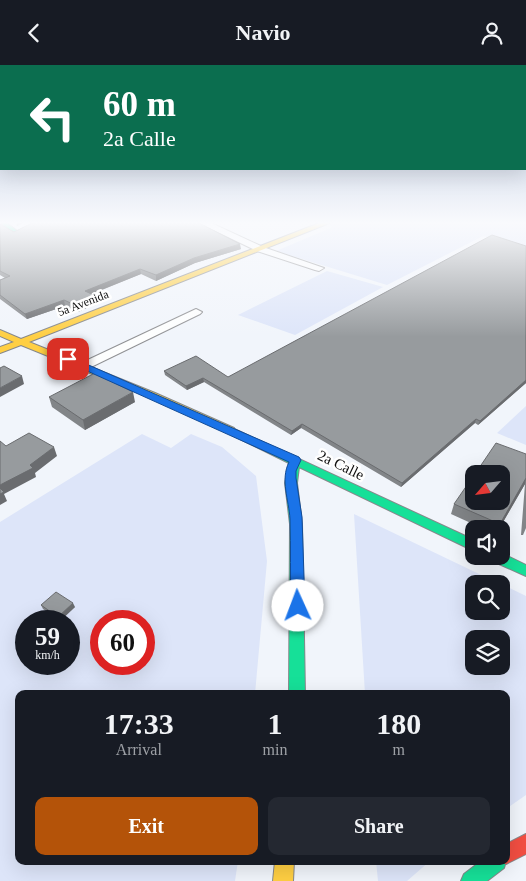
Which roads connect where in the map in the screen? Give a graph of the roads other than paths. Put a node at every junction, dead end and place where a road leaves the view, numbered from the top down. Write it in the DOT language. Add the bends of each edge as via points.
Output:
graph roads {
  1 [pos="231,260"];
  2 [pos="294,260"];
  3 [pos="319,268"];
  4 [pos="196,312"];
  5 [pos="0,333"];
  6 [pos="22,341"];
  7 [pos="0,350"];
  8 [pos="84,365"];
  9 [pos="295,460"];
  10 [pos="465,542"];
  11 [pos="510,563"];
  12 [pos="526,571"];
  13 [pos="297,690"];
  14 [pos="526,843"];
  15 [pos="510,853"];
  16 [pos="284,865"];
  17 [pos="491,865"];
  18 [pos="282,881"];
  19 [pos="471,881"];
  1 -- 6 [label="main road, 5a Avenida"];
  2 -- 3 [label="street"];
  4 -- 8 [label="street"];
  5 -- 6 [label="main road, 2a Calle"];
  6 -- 7 [label="main road, 5a Avenida"];
  6 -- 8 [label="main road, 2a Calle"];
  8 -- 9 [label="main road, 2a Calle"];
  9 -- 10 [label="main road, 2a Calle"];
  9 -- 13 [label="main road" via="290,478 296,517"];
  11 -- 12 [label="main road"];
  14 -- 15 [label="main road"];
  16 -- 18 [label="main road"];
  17 -- 19 [label="main road"];
}
